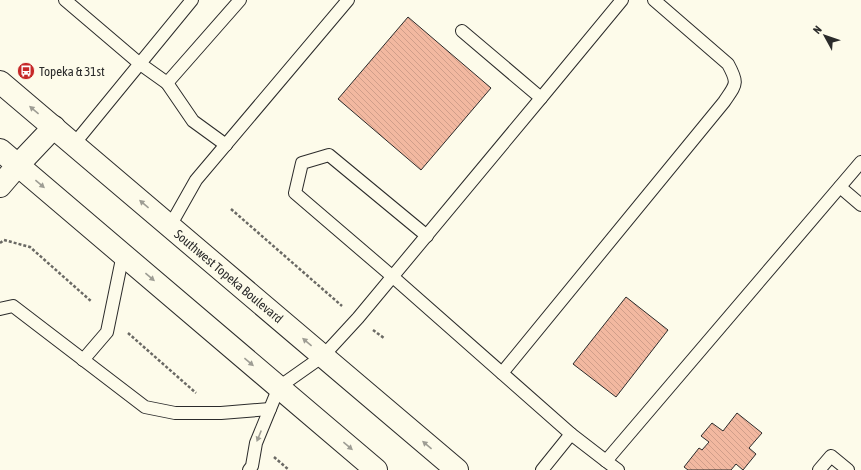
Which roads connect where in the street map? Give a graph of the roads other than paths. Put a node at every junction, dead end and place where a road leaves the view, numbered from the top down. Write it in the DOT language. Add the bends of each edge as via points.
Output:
graph roads {
  1 [pos="66,0"];
  2 [pos="192,0"];
  3 [pos="240,0"];
  4 [pos="348,0"];
  5 [pos="622,0"];
  6 [pos="654,0"];
  7 [pos="462,31"];
  8 [pos="140,63"];
  9 [pos="0,82"];
  10 [pos="167,83"];
  11 [pos="541,98"];
  12 [pos="54,127"];
  13 [pos="74,144"];
  14 [pos="226,145"];
  15 [pos="0,150"];
  16 [pos="861,162"];
  17 [pos="18,165"];
  18 [pos="0,186"];
  19 [pos="840,187"];
  20 [pos="861,205"];
  21 [pos="170,226"];
  22 [pos="427,236"];
  23 [pos="123,254"];
  24 [pos="393,277"];
  25 [pos="0,308"];
  26 [pos="323,356"];
  27 [pos="83,360"];
  28 [pos="502,373"];
  29 [pos="279,387"];
  30 [pos="270,409"];
  31 [pos="572,434"];
  32 [pos="606,460"];
  33 [pos="249,470"];
  34 [pos="376,470"];
  35 [pos="457,470"];
  36 [pos="542,470"];
  37 [pos="618,470"];
  38 [pos="819,470"];
  39 [pos="848,470"];
  1 -- 8 [label="lane"];
  2 -- 8 [label="lane"];
  3 -- 10 [label="lane"];
  4 -- 14 [label="lane"];
  5 -- 11 [label="lane"];
  6 -- 28 [label="lane" via="728,64 735,77 735,86"];
  7 -- 11 [label="lane"];
  8 -- 10 [label="lane"];
  8 -- 13 [label="lane"];
  12 -- 9 [label="main road, Southwest Topeka Boulevard, one-way"];
  10 -- 14 [label="lane" via="193,121"];
  11 -- 22 [label="lane"];
  12 -- 13 [label="main road, Southwest Topeka Boulevard"];
  12 -- 17 [label="main road"];
  21 -- 13 [label="main road, Southwest Topeka Boulevard, one-way"];
  14 -- 21 [label="lane" via="196,180"];
  15 -- 17 [label="main road"];
  16 -- 19 [label="lane"];
  17 -- 18 [label="main road"];
  17 -- 23 [label="main road, one-way"];
  19 -- 20 [label="lane"];
  19 -- 32 [label="lane"];
  26 -- 21 [label="main road, Southwest Topeka Boulevard, one-way"];
  22 -- 24 [label="lane"];
  22 -- 24 [label="lane" via="329,155 302,163 295,193"];
  23 -- 27 [label="lane" via="107,332"];
  23 -- 29 [label="main road, one-way"];
  24 -- 26 [label="lane"];
  24 -- 28 [label="lane"];
  25 -- 27 [label="lane" via="13,306"];
  26 -- 29 [label="lane"];
  35 -- 26 [label="main road, Southwest Topeka Boulevard, one-way"];
  27 -- 30 [label="lane" via="145,407 175,413"];
  28 -- 31 [label="lane"];
  29 -- 30 [label="lane"];
  29 -- 34 [label="main road, one-way"];
  30 -- 33 [label="lane, one-way" via="256,443"];
  31 -- 32 [label="lane"];
  31 -- 36 [label="lane"];
  32 -- 37 [label="lane"];
  38 -- 39 [label="lane" via="831,456"];
}
